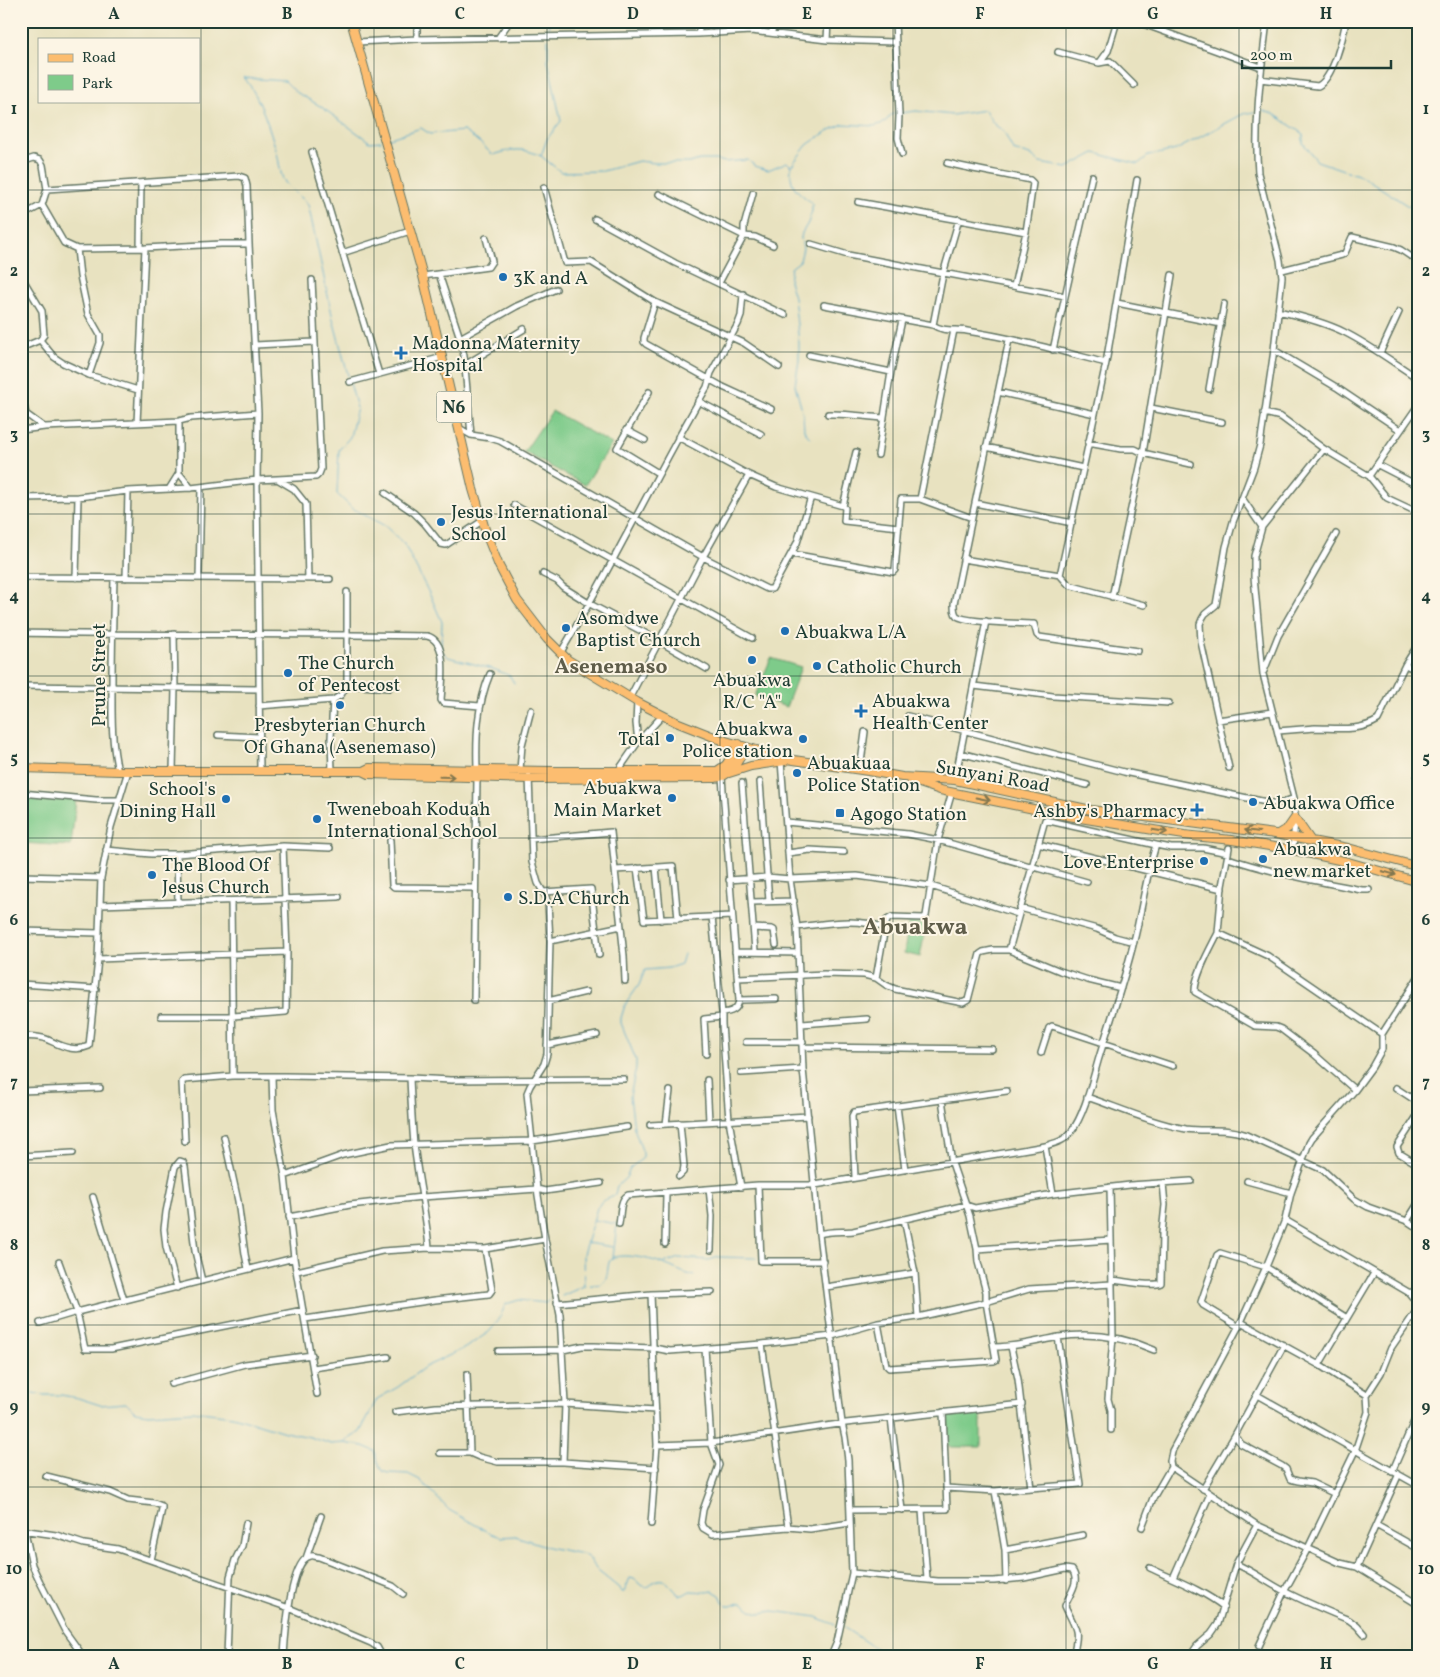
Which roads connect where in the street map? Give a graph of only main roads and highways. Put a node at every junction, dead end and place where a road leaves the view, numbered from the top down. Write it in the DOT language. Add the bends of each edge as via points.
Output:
graph roads {
  1 [pos="352,21"];
  2 [pos="723,740"];
  3 [pos="742,746"];
  4 [pos="730,759"];
  5 [pos="791,760"];
  6 [pos="21,768"];
  7 [pos="477,773"];
  8 [pos="529,775"];
  9 [pos="725,775"];
  10 [pos="902,778"];
  11 [pos="1278,834"];
  12 [pos="1311,841"];
  13 [pos="1419,867"];
  14 [pos="1419,882"];
  1 -- 2 [label="main road, N6" via="423,276 482,521 499,566 517,600 547,639 576,666 637,702"];
  2 -- 3 [label="main road, N6"];
  2 -- 4 [label="main road"];
  3 -- 4 [label="main road"];
  3 -- 5 [label="main road, N6"];
  3 -- 9 [label="main road"];
  4 -- 8 [label="main road" via="717,771"];
  5 -- 9 [label="main road" via="751,766"];
  5 -- 10 [label="main road, N6"];
  6 -- 7 [label="main road"];
  7 -- 8 [label="main road"];
  7 -- 8 [label="main road" via="520,770"];
  8 -- 9 [label="main road"];
  11 -- 10 [label="main road, Sunyani Road / N6, one-way" via="1091,810 955,780"];
  10 -- 14 [label="main road, Sunyani Road / N6, one-way" via="1068,816 1293,850"];
  11 -- 12 [label="main road, Sunyani Road / N6"];
  11 -- 12 [label="main road" via="1295,818"];
  12 -- 13 [label="main road, Sunyani Road / N6"];
}
